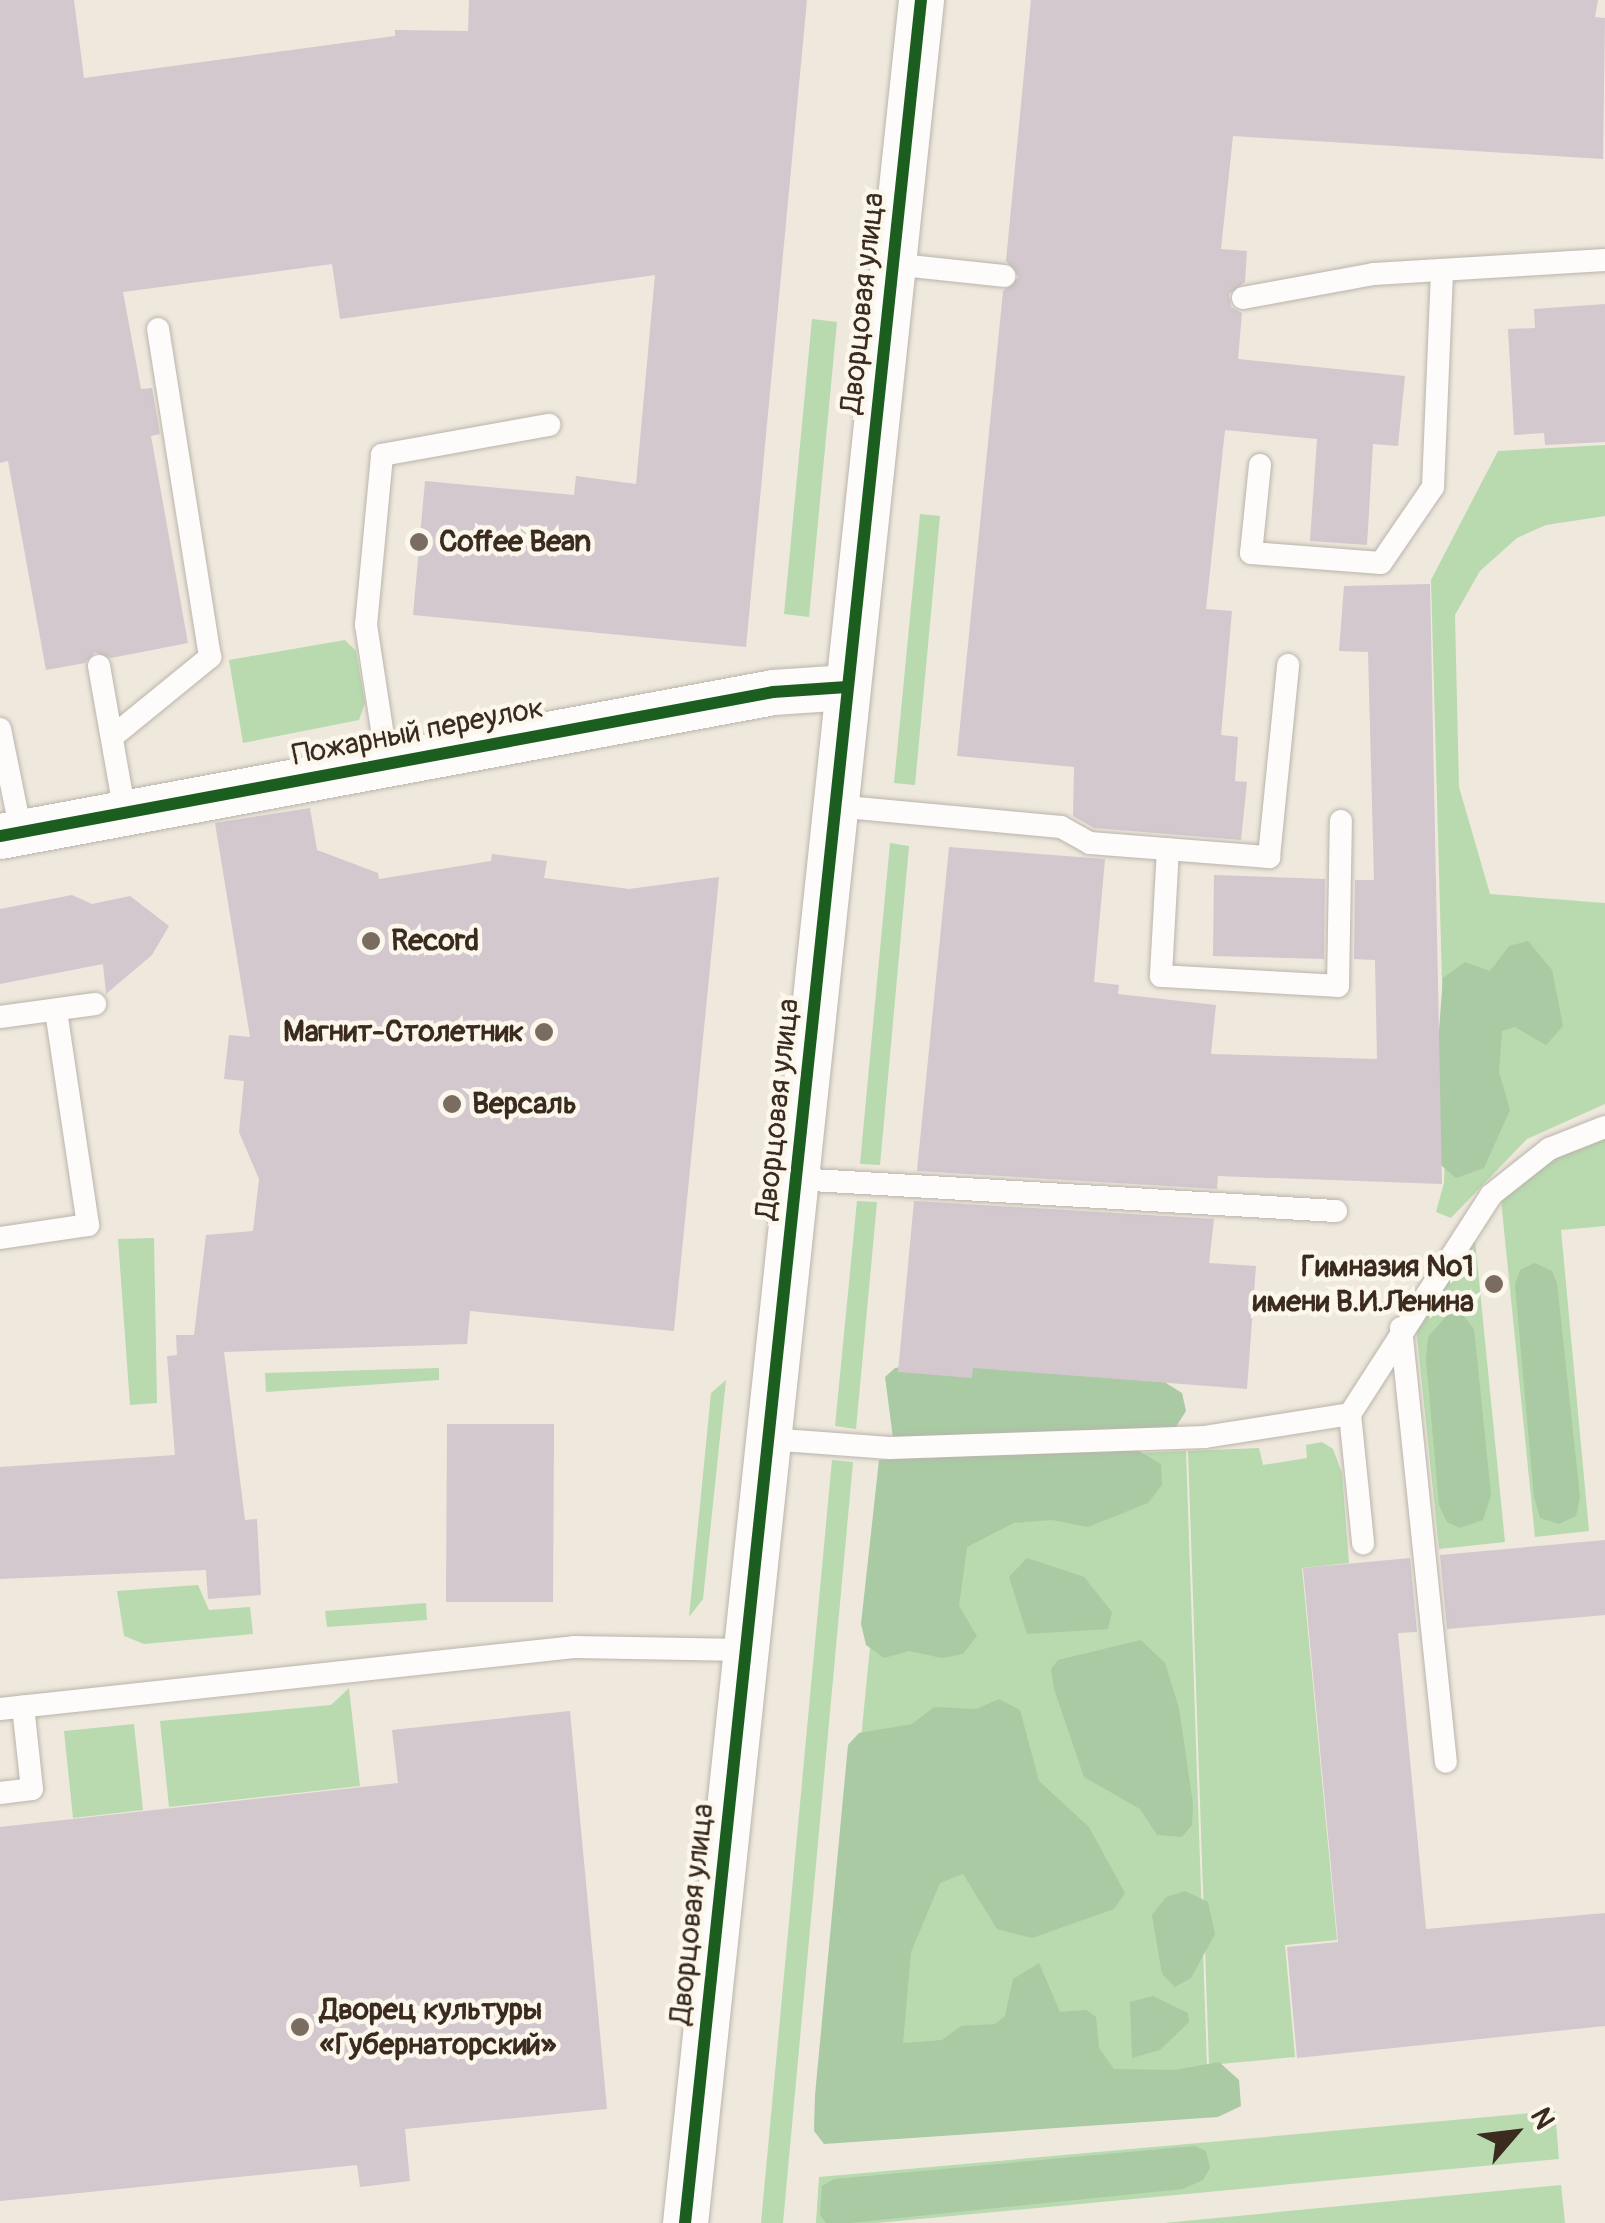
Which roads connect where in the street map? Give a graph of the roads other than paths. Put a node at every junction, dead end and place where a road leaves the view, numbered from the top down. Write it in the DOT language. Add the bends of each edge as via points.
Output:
graph roads {
  1 [pos="920,0"];
  2 [pos="1605,260"];
  3 [pos="892,264"];
  4 [pos="1442,270"];
  5 [pos="1004,276"];
  6 [pos="1243,298"];
  7 [pos="158,329"];
  8 [pos="549,425"];
  9 [pos="1260,465"];
  10 [pos="1288,665"];
  11 [pos="99,666"];
  12 [pos="846,687"];
  13 [pos="0,729"];
  14 [pos="112,737"];
  15 [pos="386,762"];
  16 [pos="835,806"];
  17 [pos="125,812"];
  18 [pos="1341,821"];
  19 [pos="11,834"];
  20 [pos="1168,849"];
  21 [pos="95,1004"];
  22 [pos="56,1010"];
  23 [pos="0,1017"];
  24 [pos="1605,1127"];
  25 [pos="795,1179"];
  26 [pos="1336,1210"];
  27 [pos="0,1238"];
  28 [pos="1402,1328"];
  29 [pos="1350,1414"];
  30 [pos="768,1439"];
  31 [pos="1362,1543"];
  32 [pos="745,1650"];
  33 [pos="12,1708"];
  34 [pos="1446,1762"];
  35 [pos="0,1793"];
  36 [pos="685,2223"];
  1 -- 3 [label="street, Дворцовая улица"];
  2 -- 4 [label="lane"];
  3 -- 5 [label="lane"];
  3 -- 12 [label="street, Дворцовая улица"];
  4 -- 6 [label="lane" via="1374,274"];
  4 -- 9 [label="lane" via="1433,486 1381,563 1251,554"];
  7 -- 14 [label="lane" via="210,657"];
  8 -- 15 [label="lane" via="382,455 366,625"];
  10 -- 20 [label="lane" via="1269,857"];
  11 -- 14 [label="lane"];
  12 -- 15 [label="street, Пожарный переулок" via="773,692"];
  12 -- 16 [label="street, Дворцовая улица"];
  13 -- 19 [label="lane"];
  14 -- 17 [label="lane"];
  15 -- 17 [label="street, Пожарный переулок"];
  16 -- 20 [label="lane" via="1061,826 1090,843"];
  16 -- 25 [label="street, Дворцовая улица"];
  17 -- 19 [label="street, Пожарный переулок"];
  18 -- 20 [label="lane" via="1338,986 1161,976"];
  21 -- 22 [label="lane"];
  22 -- 23 [label="lane"];
  22 -- 27 [label="lane" via="88,1225"];
  24 -- 28 [label="lane" via="1549,1149 1491,1196"];
  25 -- 26 [label="lane"];
  25 -- 30 [label="street, Дворцовая улица"];
  28 -- 29 [label="lane"];
  28 -- 34 [label="lane"];
  29 -- 30 [label="lane" via="1205,1436 890,1448"];
  29 -- 31 [label="lane"];
  30 -- 32 [label="street, Дворцовая улица"];
  32 -- 33 [label="lane" via="574,1647"];
  32 -- 36 [label="street, Дворцовая улица"];
  33 -- 35 [label="lane" via="32,1789"];
}
